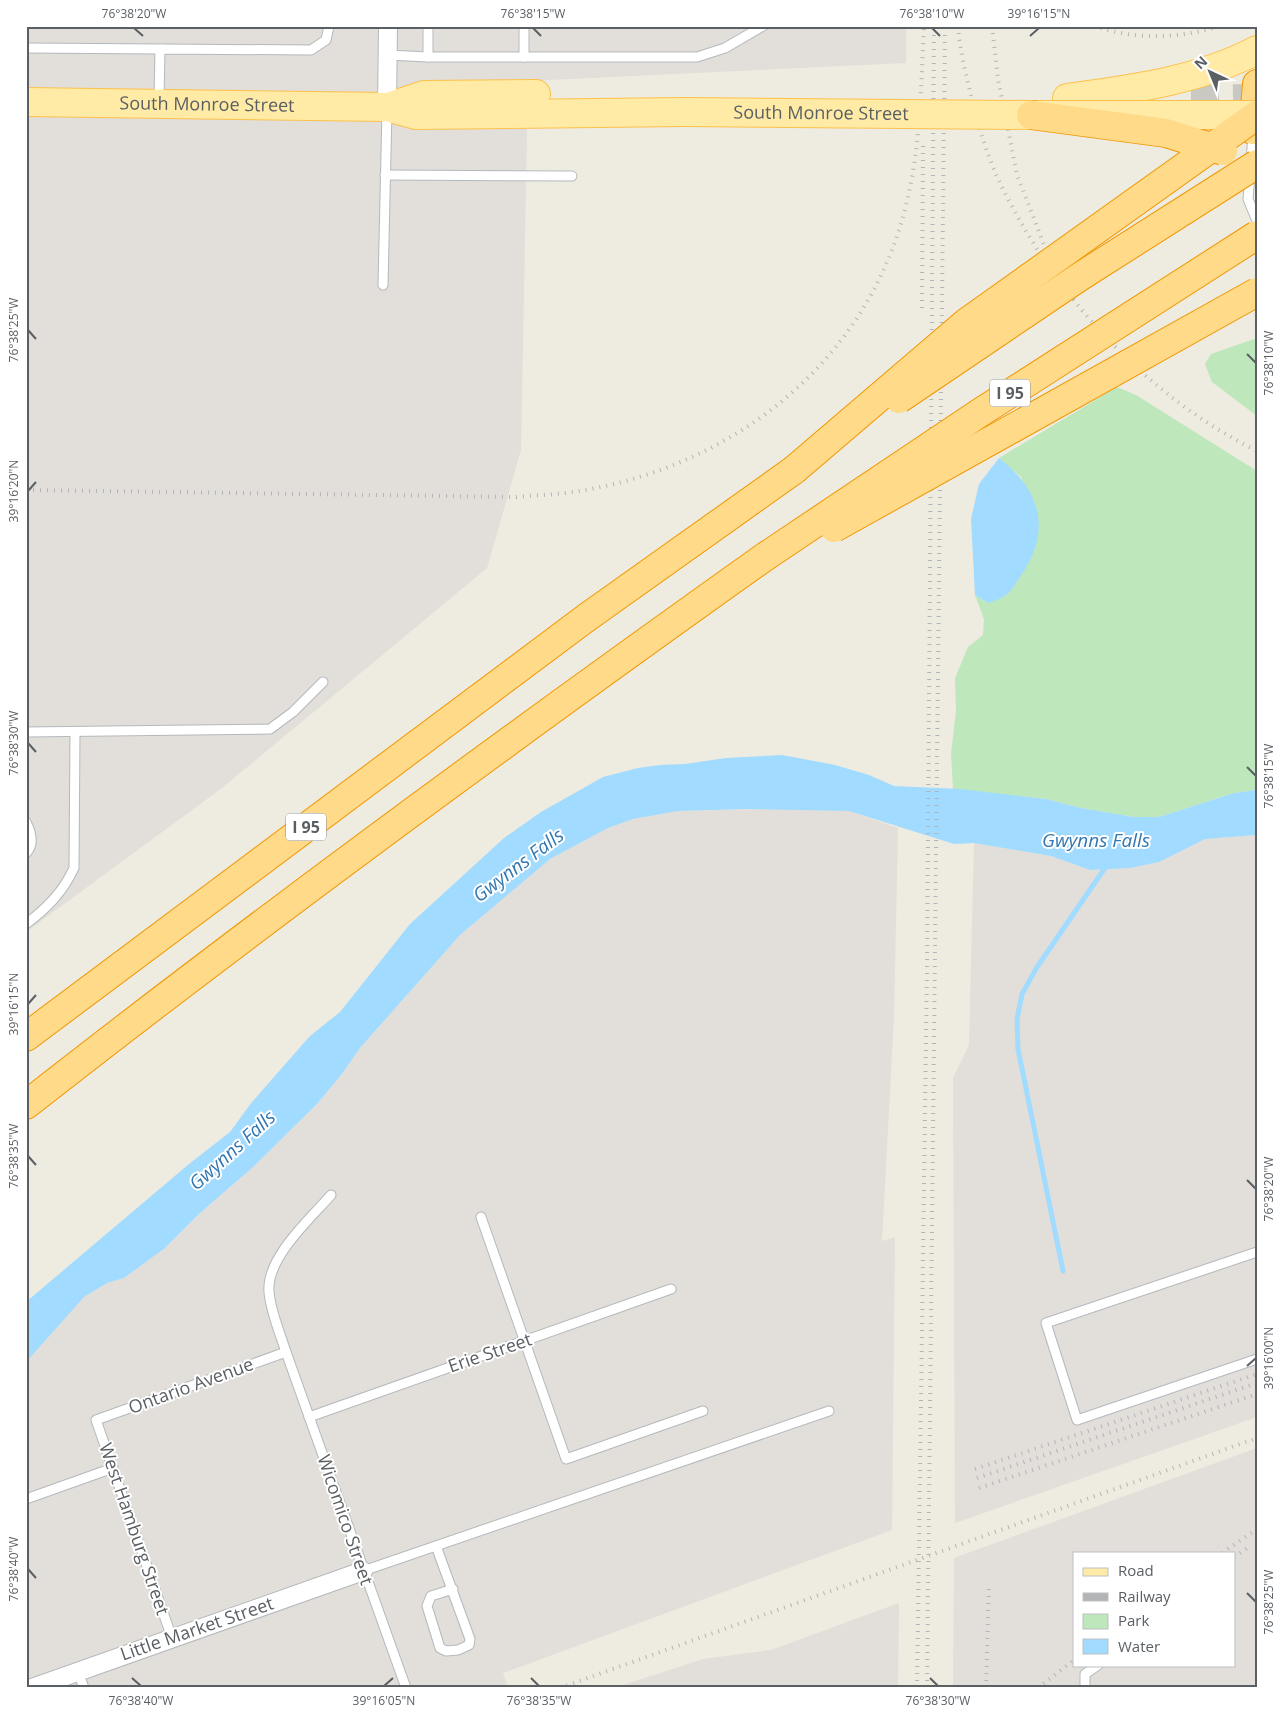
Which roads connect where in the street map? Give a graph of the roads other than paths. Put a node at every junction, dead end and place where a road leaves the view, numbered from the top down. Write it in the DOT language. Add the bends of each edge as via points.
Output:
graph roads {
  1 [pos="329,26"];
  2 [pos="388,26"];
  3 [pos="428,26"];
  4 [pos="524,26"];
  5 [pos="764,26"];
  6 [pos="26,48"];
  7 [pos="160,49"];
  8 [pos="1257,50"];
  9 [pos="388,55"];
  10 [pos="428,57"];
  11 [pos="524,57"];
  12 [pos="1257,84"];
  13 [pos="1067,98"];
  14 [pos="1191,99"];
  15 [pos="26,102"];
  16 [pos="685,102"];
  17 [pos="159,105"];
  18 [pos="387,107"];
  19 [pos="1031,115"];
  20 [pos="1256,123"];
  21 [pos="1257,165"];
  22 [pos="386,175"];
  23 [pos="572,176"];
  24 [pos="1257,221"];
  25 [pos="1257,235"];
  26 [pos="383,284"];
  27 [pos="1257,292"];
  28 [pos="794,470"];
  29 [pos="766,556"];
  30 [pos="323,682"];
  31 [pos="26,732"];
  32 [pos="75,732"];
  33 [pos="26,822"];
  34 [pos="26,853"];
  35 [pos="26,924"];
  36 [pos="26,1037"];
  37 [pos="26,1105"];
  38 [pos="330,1195"];
  39 [pos="481,1217"];
  40 [pos="1257,1252"];
  41 [pos="670,1290"];
  42 [pos="524,1341"];
  43 [pos="286,1352"];
  44 [pos="1257,1359"];
  45 [pos="829,1410"];
  46 [pos="703,1411"];
  47 [pos="309,1418"];
  48 [pos="96,1420"];
  49 [pos="113,1468"];
  50 [pos="26,1499"];
  51 [pos="436,1546"];
  52 [pos="363,1571"];
  53 [pos="453,1589"];
  54 [pos="172,1638"];
  55 [pos="1097,1666"];
  56 [pos="81,1680"];
  57 [pos="32,1688"];
  58 [pos="406,1688"];
  59 [pos="1085,1688"];
  1 -- 7 [label="lane" via="326,40 311,50"];
  2 -- 9 [label="street"];
  3 -- 10 [label="lane"];
  4 -- 11 [label="lane"];
  5 -- 11 [label="lane" via="725,48 697,57"];
  6 -- 7 [label="lane"];
  7 -- 17 [label="lane"];
  8 -- 13 [label="main road" via="1191,77"];
  9 -- 10 [label="lane"];
  9 -- 18 [label="street"];
  10 -- 11 [label="lane"];
  12 -- 20 [label="highway"];
  13 -- 14 [label="main road, South Monroe Street"];
  13 -- 16 [label="main road, South Monroe Street"];
  15 -- 17 [label="main road, South Monroe Street"];
  16 -- 18 [label="main road, South Monroe Street" via="416,115"];
  16 -- 19 [label="main road, South Monroe Street, bridge"];
  17 -- 18 [label="main road, South Monroe Street"];
  18 -- 22 [label="lane"];
  19 -- 20 [label="main road, South Monroe Street, bridge"];
  19 -- 21 [label="highway, bridge" via="1166,134 1198,142"];
  20 -- 24 [label="lane" via="1248,199"];
  20 -- 28 [label="highway, bridge" via="966,322"];
  21 -- 28 [label="highway, I 95, bridge" via="1074,281"];
  22 -- 23 [label="lane"];
  22 -- 26 [label="lane"];
  25 -- 29 [label="highway, I 95, bridge" via="989,407"];
  27 -- 29 [label="highway, bridge" via="848,521"];
  28 -- 36 [label="highway, I 95" via="586,618"];
  29 -- 37 [label="highway, I 95" via="507,740"];
  30 -- 32 [label="lane" via="293,712 270,729"];
  31 -- 32 [label="lane"];
  32 -- 35 [label="lane" via="74,868 66,886 47,908"];
  33 -- 34 [label="lane" via="32,834 30,850"];
  38 -- 43 [label="lane, Wicomico Street" via="286,1247 273,1270 269,1290"];
  39 -- 42 [label="lane"];
  40 -- 44 [label="lane" via="1046,1323 1077,1420"];
  41 -- 42 [label="lane, Erie Street"];
  42 -- 46 [label="lane" via="566,1459"];
  42 -- 47 [label="lane, Erie Street"];
  43 -- 47 [label="lane, Wicomico Street"];
  43 -- 48 [label="lane, Ontario Avenue"];
  45 -- 51 [label="lane"];
  47 -- 52 [label="lane, Wicomico Street"];
  48 -- 49 [label="lane, West Hamburg Street"];
  49 -- 50 [label="lane"];
  49 -- 54 [label="lane, West Hamburg Street"];
  51 -- 52 [label="lane"];
  51 -- 53 [label="lane"];
  52 -- 54 [label="street, Little Market Street"];
  52 -- 58 [label="lane, Wicomico Street"];
  53 -- 53 [label="lane" via="470,1639 469,1645 446,1651 440,1648 427,1606 431,1596"];
  54 -- 56 [label="street, Little Market Street"];
  55 -- 59 [label="lane" via="1085,1674"];
  56 -- 57 [label="street, Little Market Street"];
}
